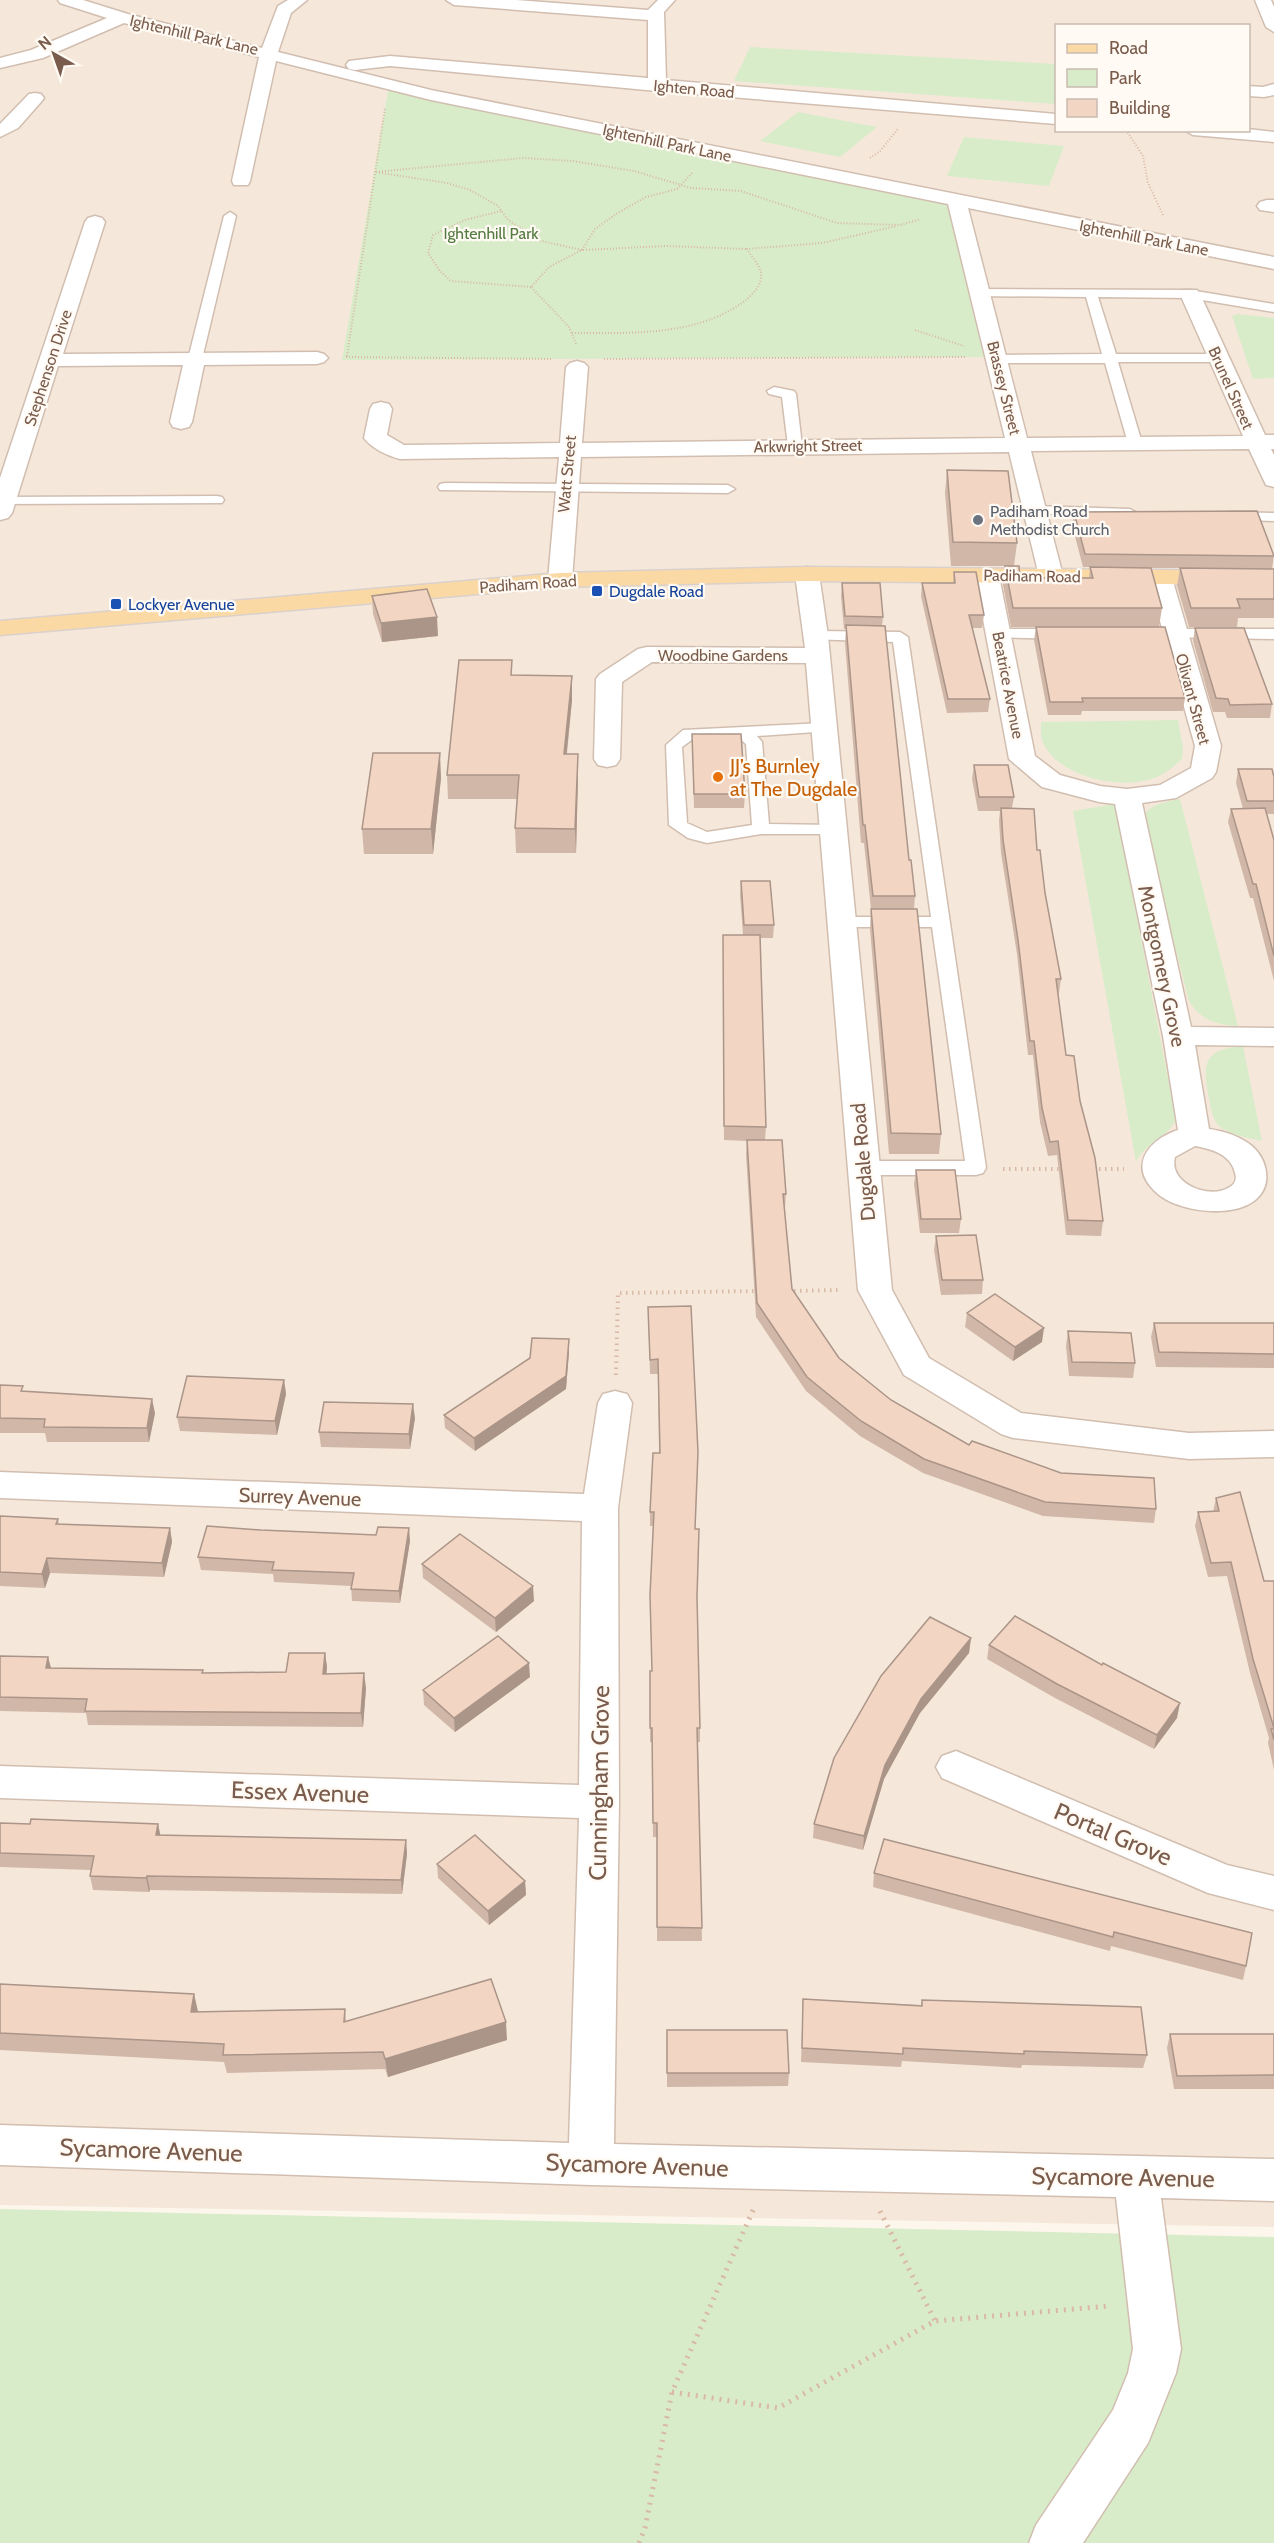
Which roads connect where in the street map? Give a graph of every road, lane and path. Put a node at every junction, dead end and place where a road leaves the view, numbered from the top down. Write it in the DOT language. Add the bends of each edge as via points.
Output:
graph roads {
  1 [pos="66,0"];
  2 [pos="298,0"];
  3 [pos="454,0"];
  4 [pos="1263,0"];
  5 [pos="663,4"];
  6 [pos="122,18"];
  7 [pos="1274,27"];
  8 [pos="271,53"];
  9 [pos="0,63"];
  10 [pos="333,69"];
  11 [pos="389,84"];
  12 [pos="657,86"];
  13 [pos="1274,89"];
  14 [pos="1250,91"];
  15 [pos="35,98"];
  16 [pos="911,107"];
  17 [pos="1055,119"];
  18 [pos="0,132"];
  19 [pos="1127,132"];
  20 [pos="1216,132"];
  21 [pos="1274,137"];
  22 [pos="375,172"];
  23 [pos="848,179"];
  24 [pos="241,181"];
  25 [pos="680,186"];
  26 [pos="957,204"];
  27 [pos="501,210"];
  28 [pos="230,216"];
  29 [pos="95,222"];
  30 [pos="900,225"];
  31 [pos="1182,246"];
  32 [pos="747,249"];
  33 [pos="582,250"];
  34 [pos="1274,263"];
  35 [pos="531,287"];
  36 [pos="980,293"];
  37 [pos="1090,294"];
  38 [pos="1190,294"];
  39 [pos="1274,308"];
  40 [pos="915,330"];
  41 [pos="572,333"];
  42 [pos="317,358"];
  43 [pos="996,358"];
  44 [pos="1217,358"];
  45 [pos="195,359"];
  46 [pos="1112,359"];
  47 [pos="51,360"];
  48 [pos="577,363"];
  49 [pos="774,391"];
  50 [pos="381,409"];
  51 [pos="181,422"];
  52 [pos="1265,442"];
  53 [pos="1018,443"];
  54 [pos="1135,443"];
  55 [pos="0,446"];
  56 [pos="23,446"];
  57 [pos="795,446"];
  58 [pos="570,449"];
  59 [pos="1274,480"];
  60 [pos="445,487"];
  61 [pos="565,489"];
  62 [pos="728,489"];
  63 [pos="217,500"];
  64 [pos="2,507"];
  65 [pos="1035,510"];
  66 [pos="1142,513"];
  67 [pos="1214,515"];
  68 [pos="1274,517"];
  69 [pos="807,574"];
  70 [pos="987,576"];
  71 [pos="1051,576"];
  72 [pos="1160,578"];
  73 [pos="1274,578"];
  74 [pos="560,580"];
  75 [pos="0,628"];
  76 [pos="1176,633"];
  77 [pos="999,634"];
  78 [pos="1081,634"];
  79 [pos="1140,634"];
  80 [pos="1273,639"];
  81 [pos="817,646"];
  82 [pos="824,728"];
  83 [pos="744,734"];
  84 [pos="607,759"];
  85 [pos="1051,781"];
  86 [pos="1127,797"];
  87 [pos="761,829"];
  88 [pos="833,830"];
  89 [pos="841,922"];
  90 [pos="940,922"];
  91 [pos="1178,1036"];
  92 [pos="1274,1037"];
  93 [pos="1195,1136"];
  94 [pos="864,1168"];
  95 [pos="994,1169"];
  96 [pos="1066,1169"];
  97 [pos="1089,1169"];
  98 [pos="1158,1170"];
  99 [pos="874,1290"];
  100 [pos="770,1291"];
  101 [pos="781,1291"];
  102 [pos="615,1402"];
  103 [pos="1274,1444"];
  104 [pos="0,1485"];
  105 [pos="600,1508"];
  106 [pos="956,1767"];
  107 [pos="0,1782"];
  108 [pos="599,1802"];
  109 [pos="1274,1893"];
  110 [pos="0,2145"];
  111 [pos="591,2164"];
  112 [pos="771,2168"];
  113 [pos="859,2170"];
  114 [pos="1137,2177"];
  115 [pos="1274,2180"];
  116 [pos="1152,2303"];
  117 [pos="935,2321"];
  118 [pos="672,2392"];
  119 [pos="639,2543"];
  120 [pos="1054,2543"];
  1 -- 6 [label="street, Ightenhill Park Lane"];
  2 -- 8 [label="street" via="284,10"];
  3 -- 5 [label="street"];
  4 -- 7 [label="street"];
  5 -- 12 [label="street"];
  6 -- 8 [label="street, Ightenhill Park Lane"];
  6 -- 9 [label="street" via="37,54"];
  8 -- 10 [label="street, Ightenhill Park Lane"];
  8 -- 24 [label="street"];
  10 -- 11 [label="street, Ightenhill Park Lane"];
  10 -- 12 [label="street, Ighten Road" via="390,61"];
  11 -- 22 [label="path"];
  11 -- 23 [label="street, Ightenhill Park Lane"];
  12 -- 16 [label="street, Ighten Road"];
  13 -- 14 [label="street"];
  15 -- 18 [label="street"];
  16 -- 17 [label="street, Ighten Road"];
  16 -- 23 [label="path" via="893,136"];
  19 -- 31 [label="path" via="1143,156 1158,207"];
  20 -- 21 [label="street"];
  22 -- 25 [label="path" via="523,158 634,171"];
  22 -- 27 [label="path" via="447,183 470,190"];
  22 -- 48 [label="path" via="347,357"];
  23 -- 26 [label="street, Ightenhill Park Lane"];
  25 -- 30 [label="path" via="741,191 837,223"];
  25 -- 33 [label="path" via="633,203 616,214 595,229"];
  26 -- 30 [label="path"];
  26 -- 31 [label="street, Ightenhill Park Lane"];
  26 -- 36 [label="street, Brassey Street"];
  27 -- 33 [label="path" via="508,220 541,241"];
  27 -- 35 [label="path" via="465,220 434,235 428,253 451,281"];
  28 -- 45 [label="lane"];
  29 -- 47 [label="street, Stephenson Drive"];
  30 -- 32 [label="path" via="861,237 797,248"];
  31 -- 34 [label="street, Ightenhill Park Lane"];
  32 -- 33 [label="path" via="666,246"];
  32 -- 41 [label="path" via="761,273 759,287 739,308 669,330"];
  33 -- 35 [label="path" via="549,267"];
  35 -- 41 [label="path"];
  36 -- 37 [label="lane"];
  36 -- 43 [label="street, Brassey Street"];
  37 -- 38 [label="lane"];
  37 -- 46 [label="lane"];
  38 -- 39 [label="lane"];
  38 -- 44 [label="street, Brunel Street"];
  40 -- 43 [label="path"];
  41 -- 48 [label="path"];
  42 -- 45 [label="street"];
  43 -- 46 [label="lane"];
  43 -- 48 [label="path"];
  43 -- 53 [label="street, Brassey Street"];
  44 -- 46 [label="lane"];
  44 -- 52 [label="street, Brunel Street"];
  45 -- 47 [label="street"];
  45 -- 51 [label="street"];
  46 -- 54 [label="lane"];
  47 -- 56 [label="street, Stephenson Drive"];
  48 -- 58 [label="street, Watt Street"];
  49 -- 57 [label="lane" via="789,394"];
  50 -- 58 [label="street, Arkwright Street" via="375,438 400,453"];
  52 -- 54 [label="street, Arkwright Street"];
  52 -- 59 [label="street, Brunel Street"];
  53 -- 54 [label="street, Arkwright Street"];
  53 -- 57 [label="street, Arkwright Street"];
  53 -- 65 [label="street, Brassey Street"];
  55 -- 56 [label="street"];
  56 -- 64 [label="street, Stephenson Drive"];
  57 -- 58 [label="street, Arkwright Street"];
  58 -- 61 [label="street, Watt Street"];
  60 -- 61 [label="lane"];
  61 -- 62 [label="lane"];
  61 -- 74 [label="street, Watt Street"];
  63 -- 64 [label="lane"];
  65 -- 66 [label="lane"];
  65 -- 71 [label="street, Brassey Street"];
  67 -- 68 [label="lane"];
  69 -- 70 [label="main road, Padiham Road"];
  69 -- 74 [label="main road, Padiham Road"];
  69 -- 81 [label="street, Dugdale Road"];
  70 -- 71 [label="main road, Padiham Road"];
  70 -- 77 [label="street, Beatrice Avenue"];
  71 -- 72 [label="main road, Padiham Road"];
  72 -- 73 [label="main road, Padiham Road"];
  72 -- 76 [label="street, Olivant Street"];
  74 -- 75 [label="main road, Padiham Road"];
  76 -- 79 [label="lane"];
  76 -- 80 [label="lane"];
  76 -- 86 [label="street, Olivant Street" via="1209,746 1203,772 1167,792"];
  77 -- 78 [label="lane"];
  77 -- 85 [label="street, Beatrice Avenue" via="1022,759"];
  81 -- 82 [label="street, Dugdale Road"];
  81 -- 84 [label="street, Woodbine Gardens" via="647,654 609,679"];
  81 -- 90 [label="lane" via="900,637"];
  82 -- 83 [label="lane"];
  82 -- 88 [label="street, Dugdale Road"];
  83 -- 87 [label="lane" via="754,742"];
  83 -- 87 [label="lane" via="689,734 674,745 678,825 699,836 718,838"];
  85 -- 86 [label="street, Olivant Street" via="1099,795"];
  86 -- 91 [label="street, Montgomery Grove"];
  87 -- 88 [label="lane"];
  88 -- 89 [label="street, Dugdale Road"];
  89 -- 90 [label="lane"];
  89 -- 94 [label="street, Dugdale Road"];
  90 -- 94 [label="lane" via="976,1168"];
  91 -- 92 [label="street"];
  91 -- 93 [label="street, Montgomery Grove"];
  93 -- 98 [label="street" via="1179,1139 1165,1148 1158,1158"];
  93 -- 98 [label="street" via="1234,1143 1255,1159 1259,1179 1249,1194 1230,1202 1204,1202 1180,1194"];
  94 -- 99 [label="street, Dugdale Road"];
  95 -- 96 [label="path"];
  97 -- 98 [label="path"];
  99 -- 101 [label="path"];
  99 -- 103 [label="street, Dugdale Road" via="916,1366 1013,1425 1189,1446"];
  100 -- 102 [label="path" via="618,1293"];
  102 -- 105 [label="street, Cunningham Grove"];
  104 -- 105 [label="street, Surrey Avenue"];
  105 -- 108 [label="street, Cunningham Grove"];
  106 -- 109 [label="street, Portal Grove" via="1222,1881"];
  107 -- 108 [label="street, Essex Avenue"];
  108 -- 111 [label="street, Cunningham Grove"];
  110 -- 111 [label="street, Sycamore Avenue"];
  111 -- 112 [label="street, Sycamore Avenue"];
  112 -- 113 [label="street, Sycamore Avenue"];
  112 -- 118 [label="path"];
  113 -- 114 [label="street, Sycamore Avenue"];
  113 -- 117 [label="path"];
  114 -- 115 [label="street, Sycamore Avenue"];
  114 -- 116 [label="street"];
  116 -- 117 [label="path"];
  116 -- 120 [label="street" via="1157,2349 1131,2426"];
  117 -- 118 [label="path" via="778,2408"];
  118 -- 119 [label="path"];
}
